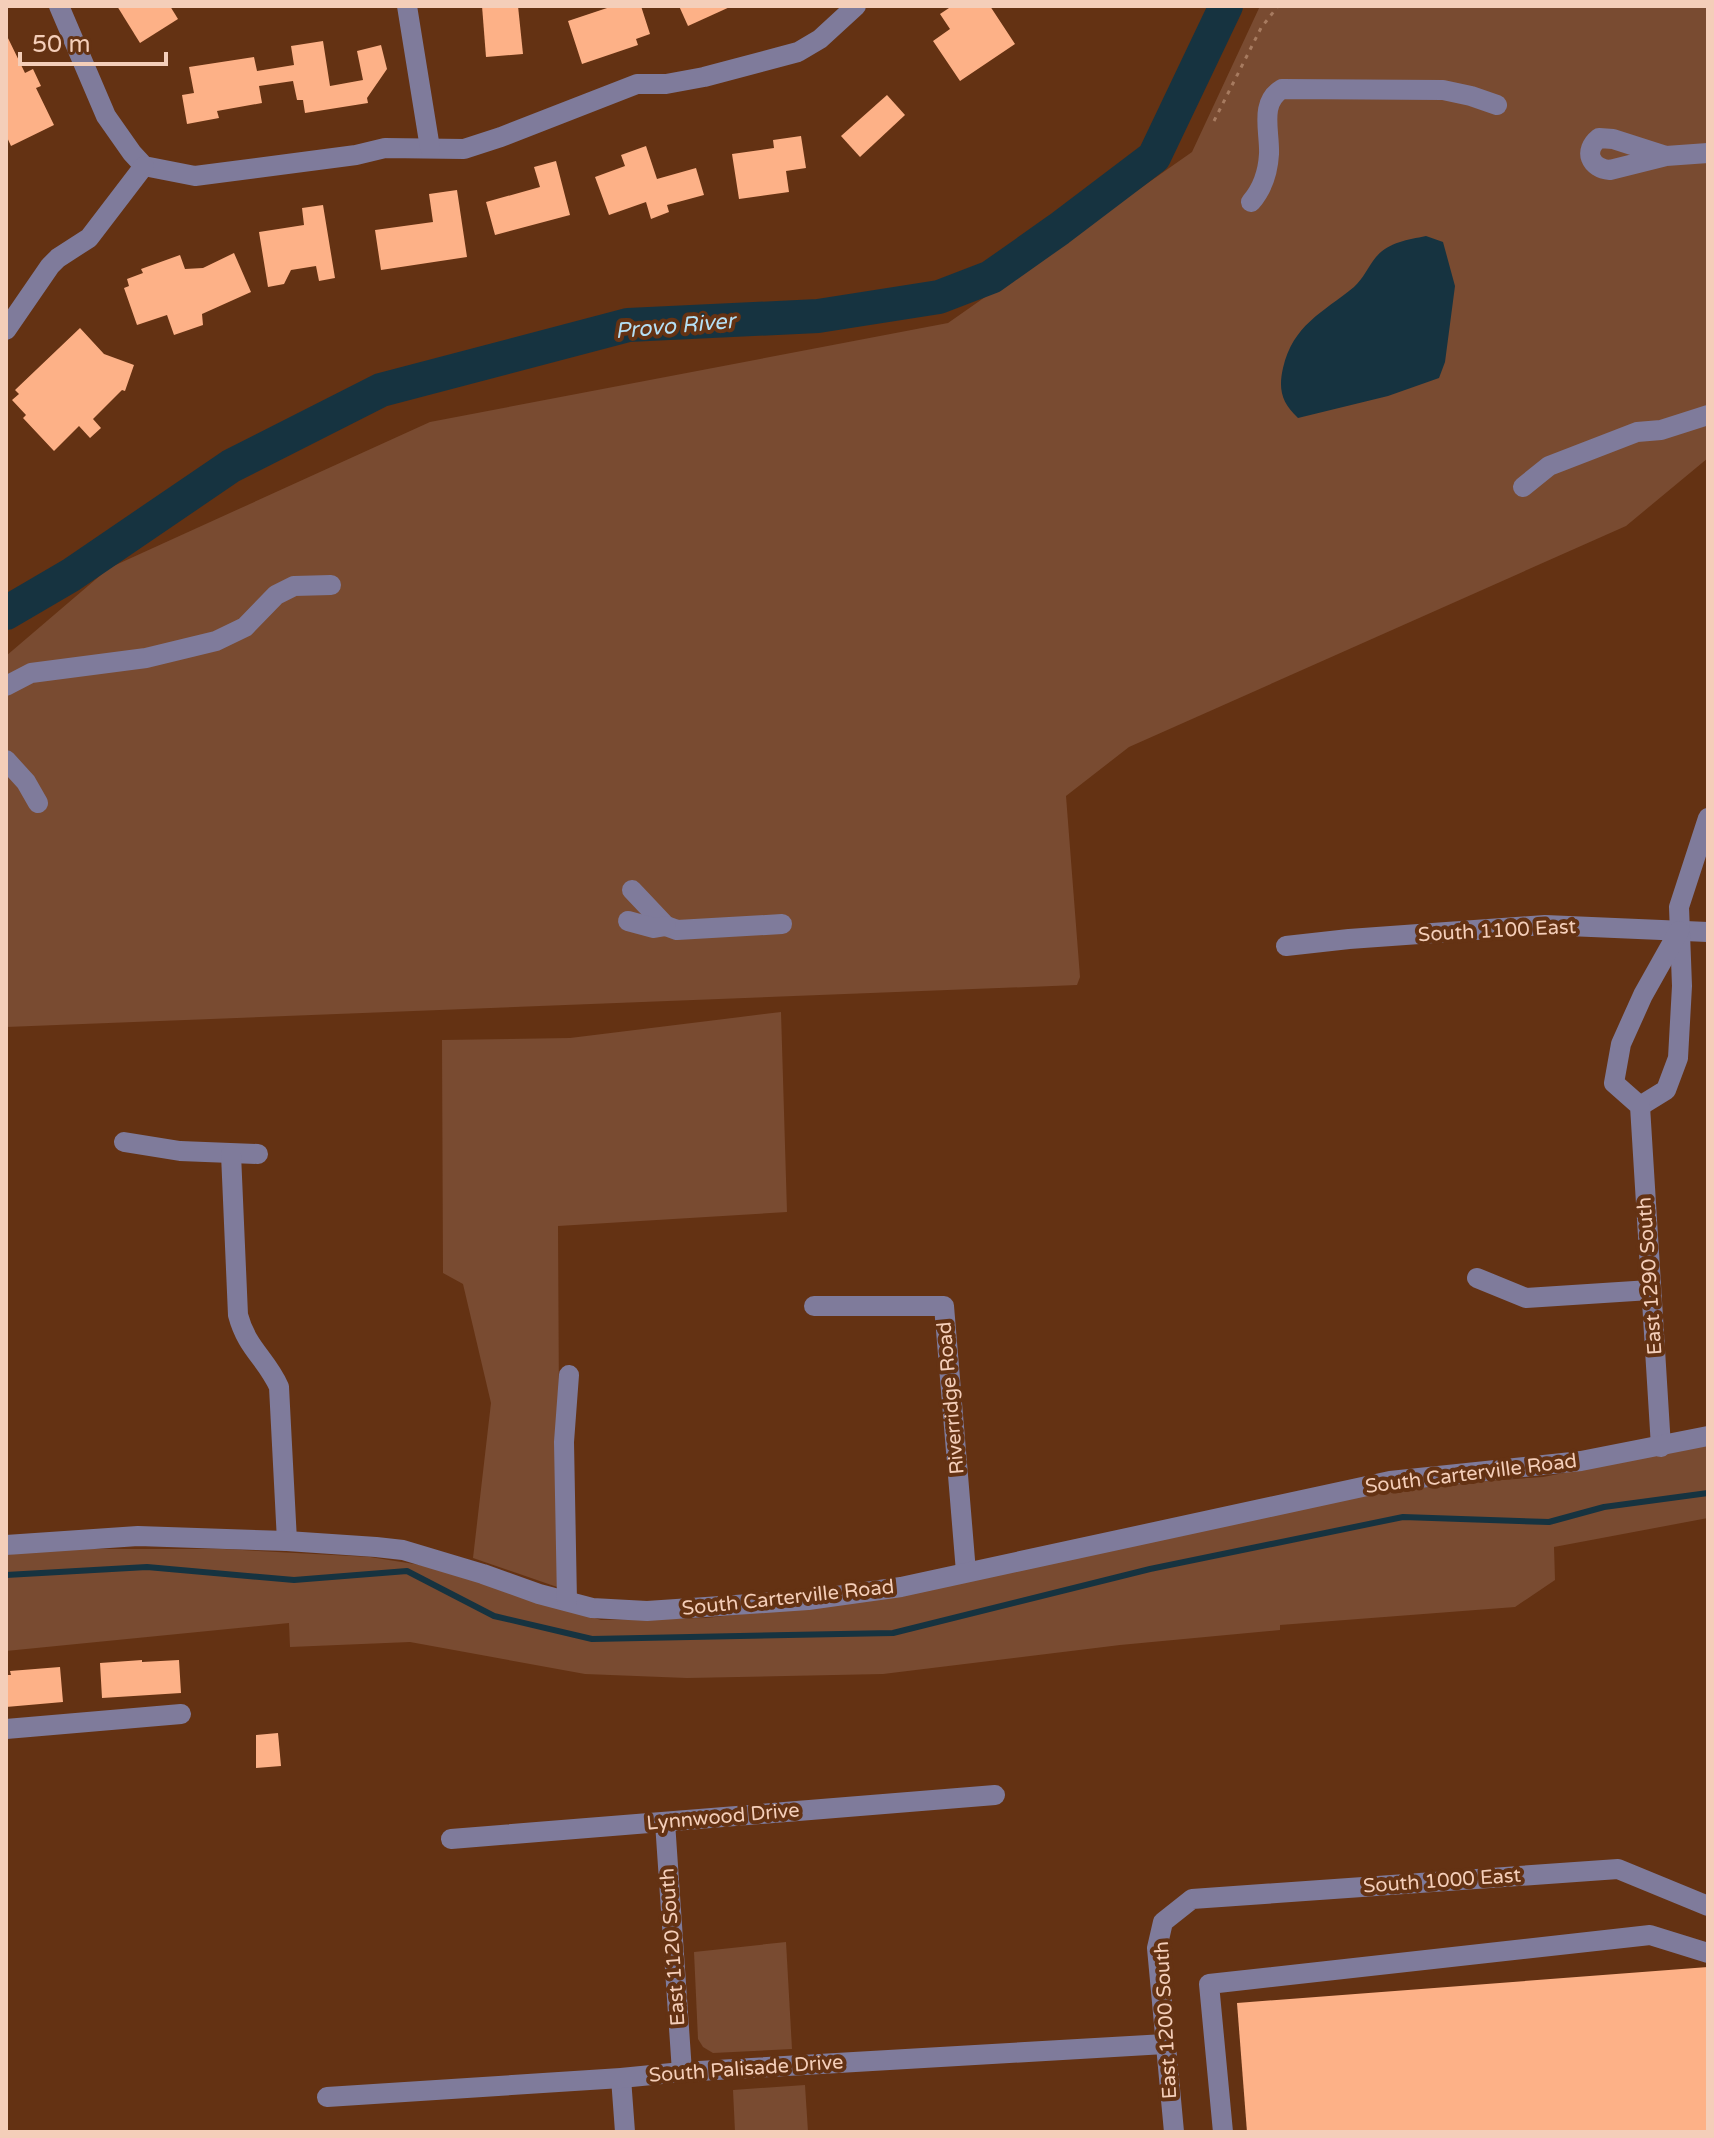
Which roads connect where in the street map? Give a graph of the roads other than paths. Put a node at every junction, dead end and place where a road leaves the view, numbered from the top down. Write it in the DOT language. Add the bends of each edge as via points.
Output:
graph roads {
  1 [pos="59,6"];
  2 [pos="407,6"];
  3 [pos="856,6"];
  4 [pos="1497,105"];
  5 [pos="430,148"];
  6 [pos="1708,153"];
  7 [pos="1666,156"];
  8 [pos="144,166"];
  9 [pos="1251,202"];
  10 [pos="6,330"];
  11 [pos="1708,415"];
  12 [pos="1523,487"];
  13 [pos="331,585"];
  14 [pos="6,686"];
  15 [pos="6,760"];
  16 [pos="38,803"];
  17 [pos="1708,818"];
  18 [pos="632,890"];
  19 [pos="628,921"];
  20 [pos="782,924"];
  21 [pos="666,926"];
  22 [pos="1679,931"];
  23 [pos="1708,932"];
  24 [pos="1286,946"];
  25 [pos="1640,1106"];
  26 [pos="124,1142"];
  27 [pos="231,1154"];
  28 [pos="258,1154"];
  29 [pos="1477,1278"];
  30 [pos="1650,1290"];
  31 [pos="814,1306"];
  32 [pos="569,1375"];
  33 [pos="1708,1436"];
  34 [pos="1661,1447"];
  35 [pos="287,1541"];
  36 [pos="6,1545"];
  37 [pos="966,1572"];
  38 [pos="567,1601"];
  39 [pos="181,1714"];
  40 [pos="6,1729"];
  41 [pos="995,1795"];
  42 [pos="665,1822"];
  43 [pos="451,1839"];
  44 [pos="1708,1906"];
  45 [pos="1173,1913"];
  46 [pos="1708,1953"];
  47 [pos="1165,2044"];
  48 [pos="682,2072"];
  49 [pos="621,2078"];
  50 [pos="327,2097"];
  51 [pos="625,2132"];
  52 [pos="1174,2132"];
  53 [pos="1223,2132"];
  1 -- 8 [label="street" via="106,116"];
  2 -- 5 [label="street"];
  3 -- 5 [label="street" via="798,52 704,77 637,84 464,149"];
  4 -- 9 [label="street" via="1443,90 1282,89 1268,108 1266,177"];
  5 -- 8 [label="street" via="385,148 195,176"];
  6 -- 7 [label="street"];
  8 -- 10 [label="street" via="89,238 58,258"];
  11 -- 12 [label="street" via="1637,432 1549,466"];
  13 -- 14 [label="street" via="294,586 276,595 245,627 216,641 146,658 31,673"];
  15 -- 16 [label="street"];
  17 -- 22 [label="street" via="1679,907"];
  18 -- 21 [label="street"];
  19 -- 21 [label="street"];
  20 -- 21 [label="street" via="677,930"];
  22 -- 23 [label="street, South 1100 East"];
  22 -- 24 [label="street, South 1100 East" via="1545,925"];
  22 -- 25 [label="street" via="1678,1058 1666,1090"];
  22 -- 25 [label="street" via="1621,1044 1614,1083"];
  25 -- 30 [label="street, East 1290 South"];
  26 -- 27 [label="street"];
  27 -- 28 [label="street"];
  27 -- 35 [label="street" via="238,1315 243,1334 279,1387"];
  29 -- 30 [label="street" via="1526,1298"];
  30 -- 34 [label="street, East 1290 South"];
  31 -- 37 [label="street, Riverridge Road" via="944,1306"];
  32 -- 38 [label="street" via="564,1442"];
  33 -- 34 [label="street, South Carterville Road"];
  34 -- 37 [label="street, South Carterville Road" via="1390,1481"];
  35 -- 36 [label="street, South Carterville Road" via="138,1536"];
  35 -- 38 [label="street, South Carterville Road" via="403,1550"];
  37 -- 38 [label="street, South Carterville Road" via="808,1600 647,1611"];
  39 -- 40 [label="street"];
  41 -- 42 [label="street, Lynnwood Drive"];
  42 -- 43 [label="street, Lynnwood Drive"];
  42 -- 48 [label="street, East 1120 South"];
  44 -- 45 [label="street, South 1000 East" via="1618,1869 1192,1899"];
  45 -- 47 [label="street, East 1200 South" via="1163,1922 1157,1948"];
  46 -- 53 [label="street" via="1650,1935 1209,1984"];
  47 -- 48 [label="street, South Palisade Drive"];
  47 -- 52 [label="street, East 1200 South"];
  48 -- 49 [label="street, South Palisade Drive"];
  49 -- 50 [label="street, South Palisade Drive"];
  49 -- 51 [label="street"];
}
